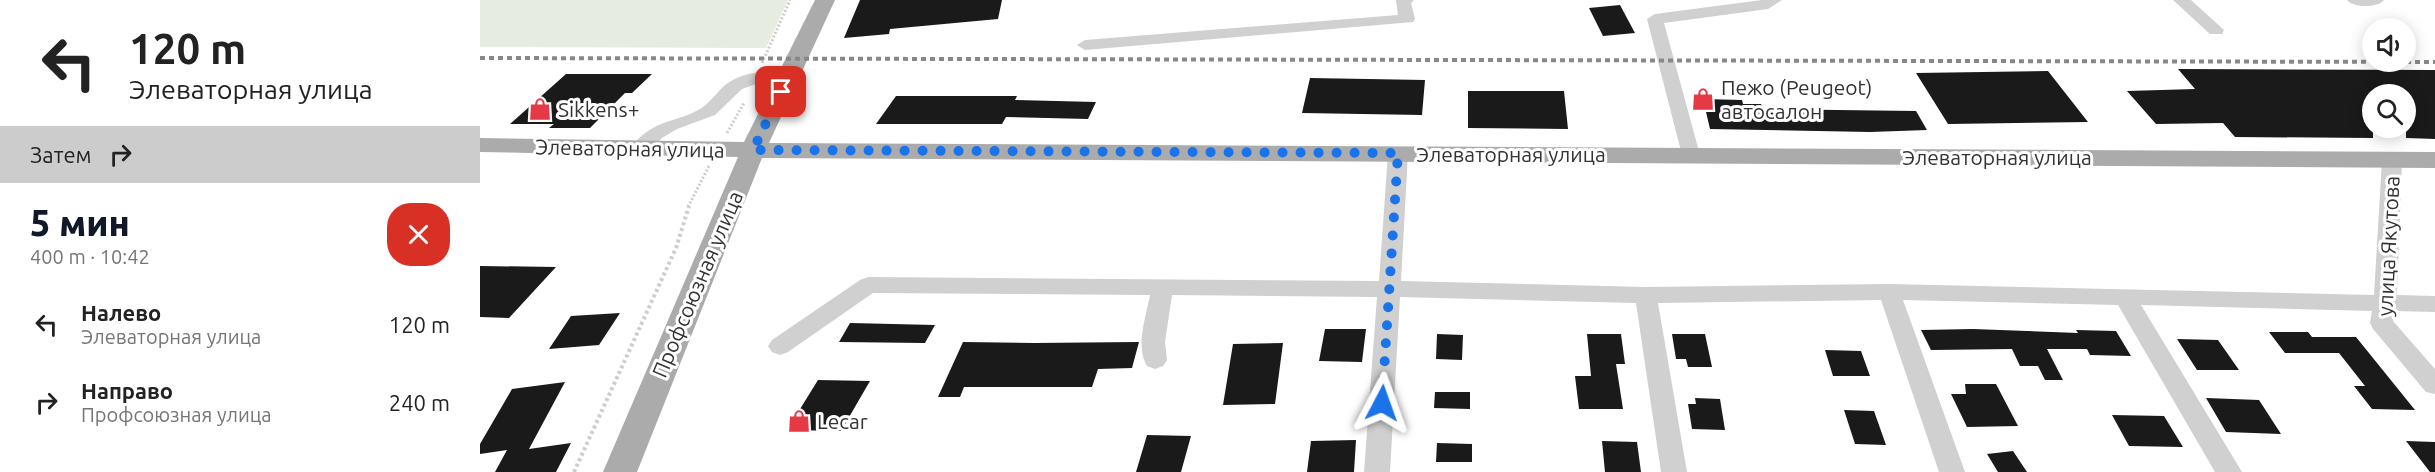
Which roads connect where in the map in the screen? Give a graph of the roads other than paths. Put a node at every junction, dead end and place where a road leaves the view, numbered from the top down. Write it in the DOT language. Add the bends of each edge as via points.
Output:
graph roads {
  1 [pos="825,0"];
  2 [pos="1406,0"];
  3 [pos="1774,0"];
  4 [pos="2181,0"];
  5 [pos="2355,0"];
  6 [pos="2376,0"];
  7 [pos="2216,30"];
  8 [pos="1085,45"];
  9 [pos="790,73"];
  10 [pos="480,145"];
  11 [pos="641,148"];
  12 [pos="753,150"];
  13 [pos="1398,153"];
  14 [pos="1690,155"];
  15 [pos="2392,160"];
  16 [pos="2435,160"];
  17 [pos="1162,287"];
  18 [pos="1390,289"];
  19 [pos="1889,292"];
  20 [pos="1646,295"];
  21 [pos="2124,296"];
  22 [pos="2385,303"];
  23 [pos="2435,304"];
  24 [pos="780,346"];
  25 [pos="1155,360"];
  26 [pos="2435,386"];
  27 [pos="620,472"];
  28 [pos="1377,472"];
  29 [pos="1674,472"];
  30 [pos="1952,472"];
  31 [pos="2229,472"];
  1 -- 9 [label="main road, Профсоюзная улица"];
  2 -- 8 [label="street" via="1403,1 1407,19"];
  3 -- 14 [label="street" via="1768,4 1655,19"];
  4 -- 7 [label="street"];
  5 -- 6 [label="street"];
  9 -- 11 [label="street" via="756,78 729,89 709,111 655,134"];
  9 -- 12 [label="main road, Профсоюзная улица"];
  10 -- 11 [label="main road, Элеваторная улица"];
  11 -- 12 [label="main road, Элеваторная улица"];
  12 -- 13 [label="main road, Элеваторная улица"];
  12 -- 27 [label="main road, Профсоюзная улица"];
  13 -- 14 [label="main road, Элеваторная улица"];
  13 -- 18 [label="street"];
  14 -- 15 [label="main road, Элеваторная улица"];
  15 -- 16 [label="main road, Элеваторная улица"];
  15 -- 22 [label="street, улица Якутова"];
  17 -- 18 [label="street"];
  17 -- 24 [label="street" via="868,285"];
  17 -- 25 [label="street" via="1153,342"];
  18 -- 20 [label="street"];
  18 -- 28 [label="street"];
  19 -- 20 [label="street"];
  19 -- 21 [label="street"];
  19 -- 30 [label="street"];
  20 -- 29 [label="street"];
  21 -- 22 [label="street"];
  21 -- 31 [label="street"];
  22 -- 23 [label="street"];
  22 -- 26 [label="street, улица Якутова" via="2381,323"];
}
